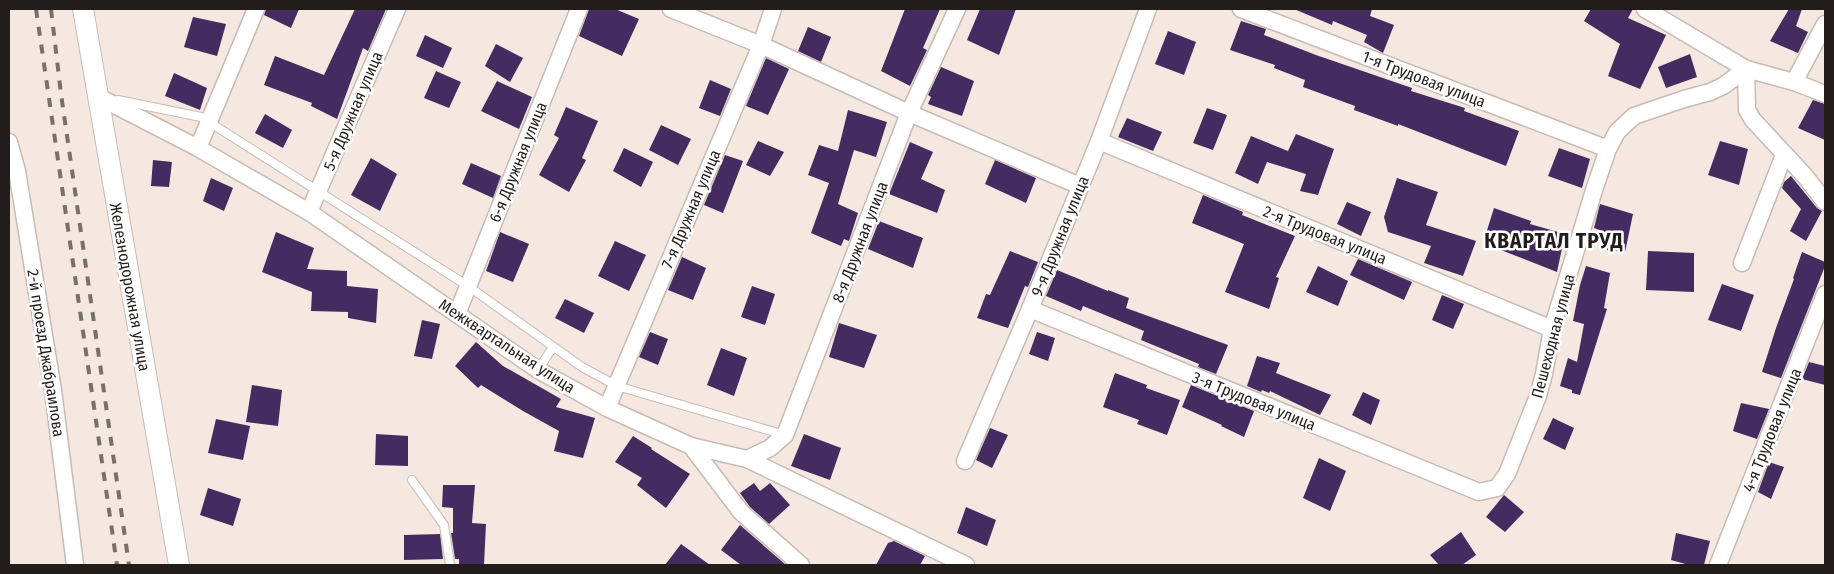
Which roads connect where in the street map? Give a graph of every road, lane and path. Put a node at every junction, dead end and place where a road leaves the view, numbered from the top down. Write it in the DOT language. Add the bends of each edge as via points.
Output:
graph roads {
  1 [pos="83,9"];
  2 [pos="256,9"];
  3 [pos="397,9"];
  4 [pos="578,9"];
  5 [pos="671,9"];
  6 [pos="773,9"];
  7 [pos="957,9"];
  8 [pos="1148,9"];
  9 [pos="1241,9"];
  10 [pos="1645,9"];
  11 [pos="1825,24"];
  12 [pos="761,45"];
  13 [pos="1746,69"];
  14 [pos="1794,82"];
  15 [pos="1825,94"];
  16 [pos="97,96"];
  17 [pos="910,113"];
  18 [pos="209,122"];
  19 [pos="1099,141"];
  20 [pos="9,142"];
  21 [pos="198,148"];
  22 [pos="1608,149"];
  23 [pos="1784,154"];
  24 [pos="1080,186"];
  25 [pos="318,191"];
  26 [pos="1825,202"];
  27 [pos="309,212"];
  28 [pos="1742,263"];
  29 [pos="468,286"];
  30 [pos="1825,294"];
  31 [pos="1030,310"];
  32 [pos="457,314"];
  33 [pos="1552,329"];
  34 [pos="553,347"];
  35 [pos="538,370"];
  36 [pos="617,386"];
  37 [pos="607,408"];
  38 [pos="785,436"];
  39 [pos="690,446"];
  40 [pos="747,459"];
  41 [pos="965,461"];
  42 [pos="412,480"];
  43 [pos="1479,492"];
  44 [pos="75,565"];
  45 [pos="179,565"];
  46 [pos="450,565"];
  47 [pos="801,565"];
  48 [pos="966,565"];
  49 [pos="1718,565"];
  1 -- 16 [label="street, Железнодорожная улица"];
  2 -- 18 [label="street"];
  3 -- 25 [label="street, 5-я Дружная улица"];
  4 -- 29 [label="street, 6-я Дружная улица"];
  5 -- 12 [label="street"];
  6 -- 12 [label="street, 7-я Дружная улица"];
  7 -- 17 [label="street, 8-я Дружная улица"];
  8 -- 19 [label="street, 9-я Дружная улица"];
  9 -- 22 [label="street, 1-я Трудовая улица"];
  10 -- 13 [label="street"];
  11 -- 14 [label="street"];
  12 -- 17 [label="street"];
  12 -- 36 [label="street, 7-я Дружная улица"];
  13 -- 14 [label="street"];
  13 -- 22 [label="street, Пешеходная улица" via="1710,92 1634,116 1617,132"];
  13 -- 23 [label="street" via="1747,110"];
  14 -- 15 [label="street"];
  16 -- 18 [label="lane" via="201,117"];
  16 -- 21 [label="street, Межквартальная улица"];
  16 -- 45 [label="street, Железнодорожная улица"];
  17 -- 24 [label="street"];
  17 -- 38 [label="street, 8-я Дружная улица"];
  18 -- 21 [label="street"];
  18 -- 25 [label="lane"];
  19 -- 24 [label="street, 9-я Дружная улица"];
  19 -- 33 [label="street, 2-я Трудовая улица"];
  20 -- 44 [label="street, 2-й проезд Джабраилова" via="17,171 53,390"];
  21 -- 27 [label="street, Межквартальная улица"];
  22 -- 33 [label="street, Пешеходная улица"];
  23 -- 26 [label="street"];
  23 -- 28 [label="street"];
  24 -- 31 [label="street, 9-я Дружная улица"];
  25 -- 27 [label="street, 5-я Дружная улица"];
  25 -- 29 [label="lane"];
  27 -- 32 [label="street, Межквартальная улица"];
  29 -- 32 [label="street, 6-я Дружная улица"];
  29 -- 34 [label="lane"];
  30 -- 49 [label="street, 4-я Трудовая улица"];
  31 -- 41 [label="street, 9-я Дружная улица"];
  31 -- 43 [label="street, 3-я Трудовая улица"];
  32 -- 35 [label="street, Межквартальная улица"];
  33 -- 43 [label="street, Пешеходная улица" via="1538,396 1507,474 1497,488"];
  34 -- 35 [label="lane"];
  34 -- 36 [label="lane"];
  35 -- 37 [label="street, Межквартальная улица"];
  36 -- 37 [label="street, 7-я Дружная улица"];
  36 -- 38 [label="lane"];
  37 -- 39 [label="street, Межквартальная улица"];
  38 -- 40 [label="street"];
  39 -- 40 [label="street, Межквартальная улица"];
  39 -- 47 [label="street" via="740,512"];
  40 -- 48 [label="street, Межквартальная улица"];
  42 -- 46 [label="lane" via="444,525"];
}
